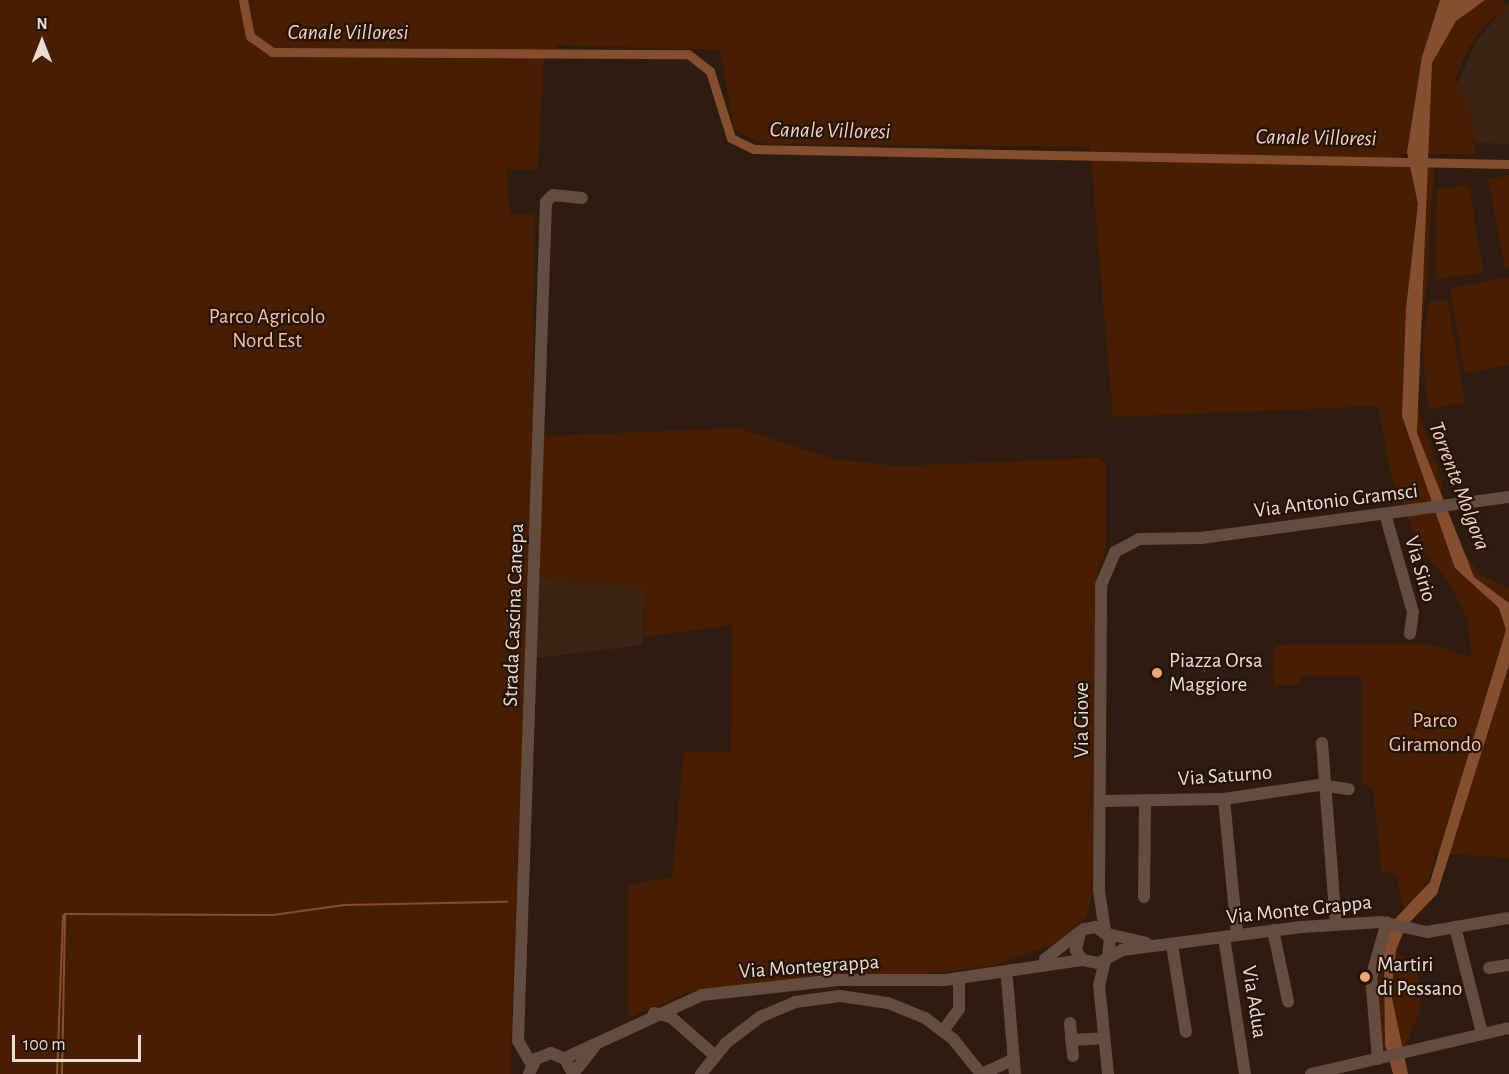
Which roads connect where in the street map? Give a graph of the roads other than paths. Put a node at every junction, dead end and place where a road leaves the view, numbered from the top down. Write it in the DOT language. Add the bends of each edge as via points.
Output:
graph roads {
  1 [pos="582,198"];
  2 [pos="1509,497"];
  3 [pos="1385,514"];
  4 [pos="1115,552"];
  5 [pos="1410,634"];
  6 [pos="1322,743"];
  7 [pos="1323,785"];
  8 [pos="1349,789"];
  9 [pos="1224,799"];
  10 [pos="1145,800"];
  11 [pos="1102,801"];
  12 [pos="1099,891"];
  13 [pos="1144,897"];
  14 [pos="1509,918"];
  15 [pos="1387,922"];
  16 [pos="1336,924"];
  17 [pos="1455,927"];
  18 [pos="1274,930"];
  19 [pos="1082,931"];
  20 [pos="1107,932"];
  21 [pos="1237,935"];
  22 [pos="1224,937"];
  23 [pos="1167,945"];
  24 [pos="1106,959"];
  25 [pos="1085,961"];
  26 [pos="1033,964"];
  27 [pos="1509,965"];
  28 [pos="1489,968"];
  29 [pos="959,978"];
  30 [pos="1006,979"];
  31 [pos="1288,1001"];
  32 [pos="1100,1003"];
  33 [pos="654,1013"];
  34 [pos="1070,1023"];
  35 [pos="1509,1028"];
  36 [pos="943,1031"];
  37 [pos="1186,1032"];
  38 [pos="1482,1033"];
  39 [pos="1104,1038"];
  40 [pos="1071,1040"];
  41 [pos="597,1043"];
  42 [pos="714,1056"];
  43 [pos="1073,1056"];
  44 [pos="565,1058"];
  45 [pos="1381,1058"];
  46 [pos="1014,1059"];
  47 [pos="529,1071"];
  48 [pos="573,1074"];
  49 [pos="701,1074"];
  50 [pos="982,1074"];
  51 [pos="1016,1074"];
  52 [pos="1108,1074"];
  53 [pos="1245,1074"];
  54 [pos="1311,1074"];
  1 -- 47 [label="street, Strada Cascina Canepa" via="553,195 546,202 518,1041"];
  2 -- 3 [label="street, Via Antonio Gramsci"];
  3 -- 4 [label="street, Via Antonio Gramsci" via="1238,533 1139,539"];
  3 -- 5 [label="street, Via Sirio" via="1413,612"];
  4 -- 11 [label="street, Via Giove" via="1101,581"];
  6 -- 7 [label="street"];
  7 -- 8 [label="street, Via Saturno"];
  7 -- 9 [label="street, Via Saturno"];
  7 -- 16 [label="street"];
  9 -- 10 [label="street, Via Saturno"];
  9 -- 21 [label="street"];
  10 -- 11 [label="street, Via Saturno"];
  10 -- 13 [label="street"];
  11 -- 12 [label="street, Via Giove"];
  12 -- 19 [label="street, Via Giove"];
  12 -- 20 [label="street, Via Giove"];
  14 -- 17 [label="street, Via Monte Grappa"];
  15 -- 16 [label="street, Via Monte Grappa"];
  15 -- 17 [label="street, Via Monte Grappa" via="1411,930"];
  15 -- 45 [label="street" via="1371,978"];
  16 -- 18 [label="street, Via Monte Grappa"];
  17 -- 38 [label="street"];
  18 -- 21 [label="street, Via Monte Grappa"];
  18 -- 31 [label="street"];
  19 -- 20 [label="street"];
  19 -- 25 [label="street" via="1075,944"];
  19 -- 26 [label="street, Via Montegrappa"];
  20 -- 23 [label="street, Via Monte Grappa"];
  20 -- 24 [label="street" via="1112,948"];
  21 -- 22 [label="street, Via Monte Grappa"];
  22 -- 23 [label="street, Via Monte Grappa"];
  22 -- 53 [label="street, Via Adua"];
  23 -- 24 [label="street, Via Monte Grappa"];
  23 -- 37 [label="street"];
  24 -- 25 [label="street"];
  24 -- 32 [label="street"];
  25 -- 26 [label="street, Via Montegrappa"];
  25 -- 32 [label="street"];
  26 -- 29 [label="street, Via Montegrappa"];
  27 -- 28 [label="street"];
  29 -- 33 [label="street, Via Montegrappa" via="785,985 702,995"];
  29 -- 36 [label="street" via="959,1009"];
  30 -- 46 [label="street"];
  32 -- 39 [label="street"];
  33 -- 41 [label="street, Via Montegrappa"];
  33 -- 42 [label="street" via="671,1017"];
  34 -- 40 [label="street"];
  35 -- 38 [label="street"];
  36 -- 42 [label="street" via="882,1001 820,997 760,1017"];
  36 -- 50 [label="street"];
  38 -- 45 [label="street"];
  39 -- 40 [label="street"];
  39 -- 52 [label="street"];
  40 -- 43 [label="street"];
  41 -- 44 [label="street, Via Montegrappa"];
  41 -- 48 [label="street, Via Montegrappa"];
  42 -- 49 [label="street"];
  44 -- 47 [label="street, Via Montegrappa" via="546,1054"];
  44 -- 48 [label="street"];
  45 -- 54 [label="street"];
  46 -- 50 [label="street"];
  46 -- 51 [label="street"];
}
